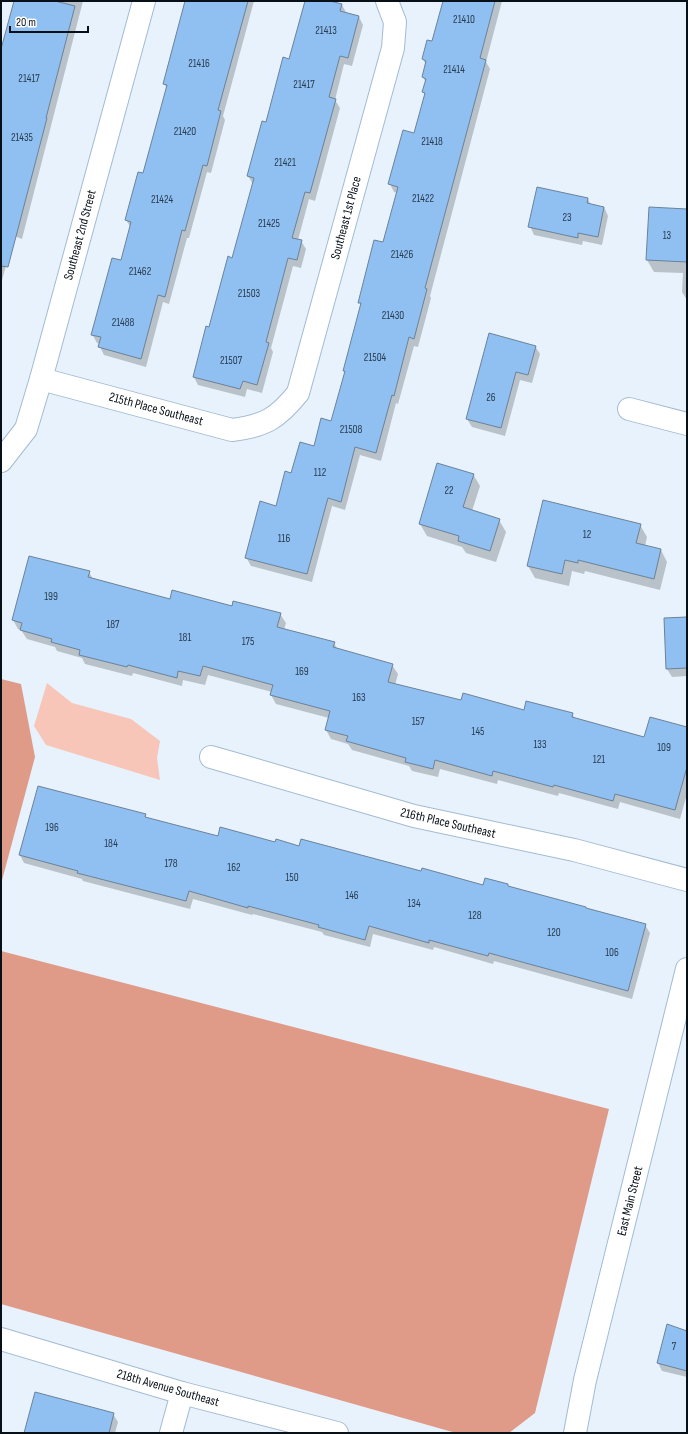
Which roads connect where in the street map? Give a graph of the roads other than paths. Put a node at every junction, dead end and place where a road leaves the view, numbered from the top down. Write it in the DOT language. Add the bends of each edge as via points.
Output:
graph roads {
  1 [pos="144,1"];
  2 [pos="388,2"];
  3 [pos="41,379"];
  4 [pos="629,409"];
  5 [pos="270,420"];
  6 [pos="687,424"];
  7 [pos="1,461"];
  8 [pos="211,757"];
  9 [pos="687,880"];
  10 [pos="687,969"];
  11 [pos="1,1339"];
  12 [pos="182,1393"];
  13 [pos="171,1433"];
  14 [pos="337,1433"];
  15 [pos="575,1433"];
  1 -- 3 [label="street, Southeast 2nd Street"];
  2 -- 5 [label="street, Southeast 1st Place" via="395,22 393,48 298,393 286,409"];
  3 -- 5 [label="street, 215th Place Southeast" via="232,430 251,428"];
  3 -- 7 [label="street, Southeast 2nd Street" via="26,429"];
  4 -- 6 [label="street"];
  8 -- 9 [label="street, 216th Place Southeast" via="414,816 574,850"];
  10 -- 15 [label="street, East Main Street" via="585,1380"];
  11 -- 12 [label="street, 218th Avenue Southeast"];
  12 -- 13 [label="street"];
  12 -- 14 [label="street, 218th Avenue Southeast"];
}
